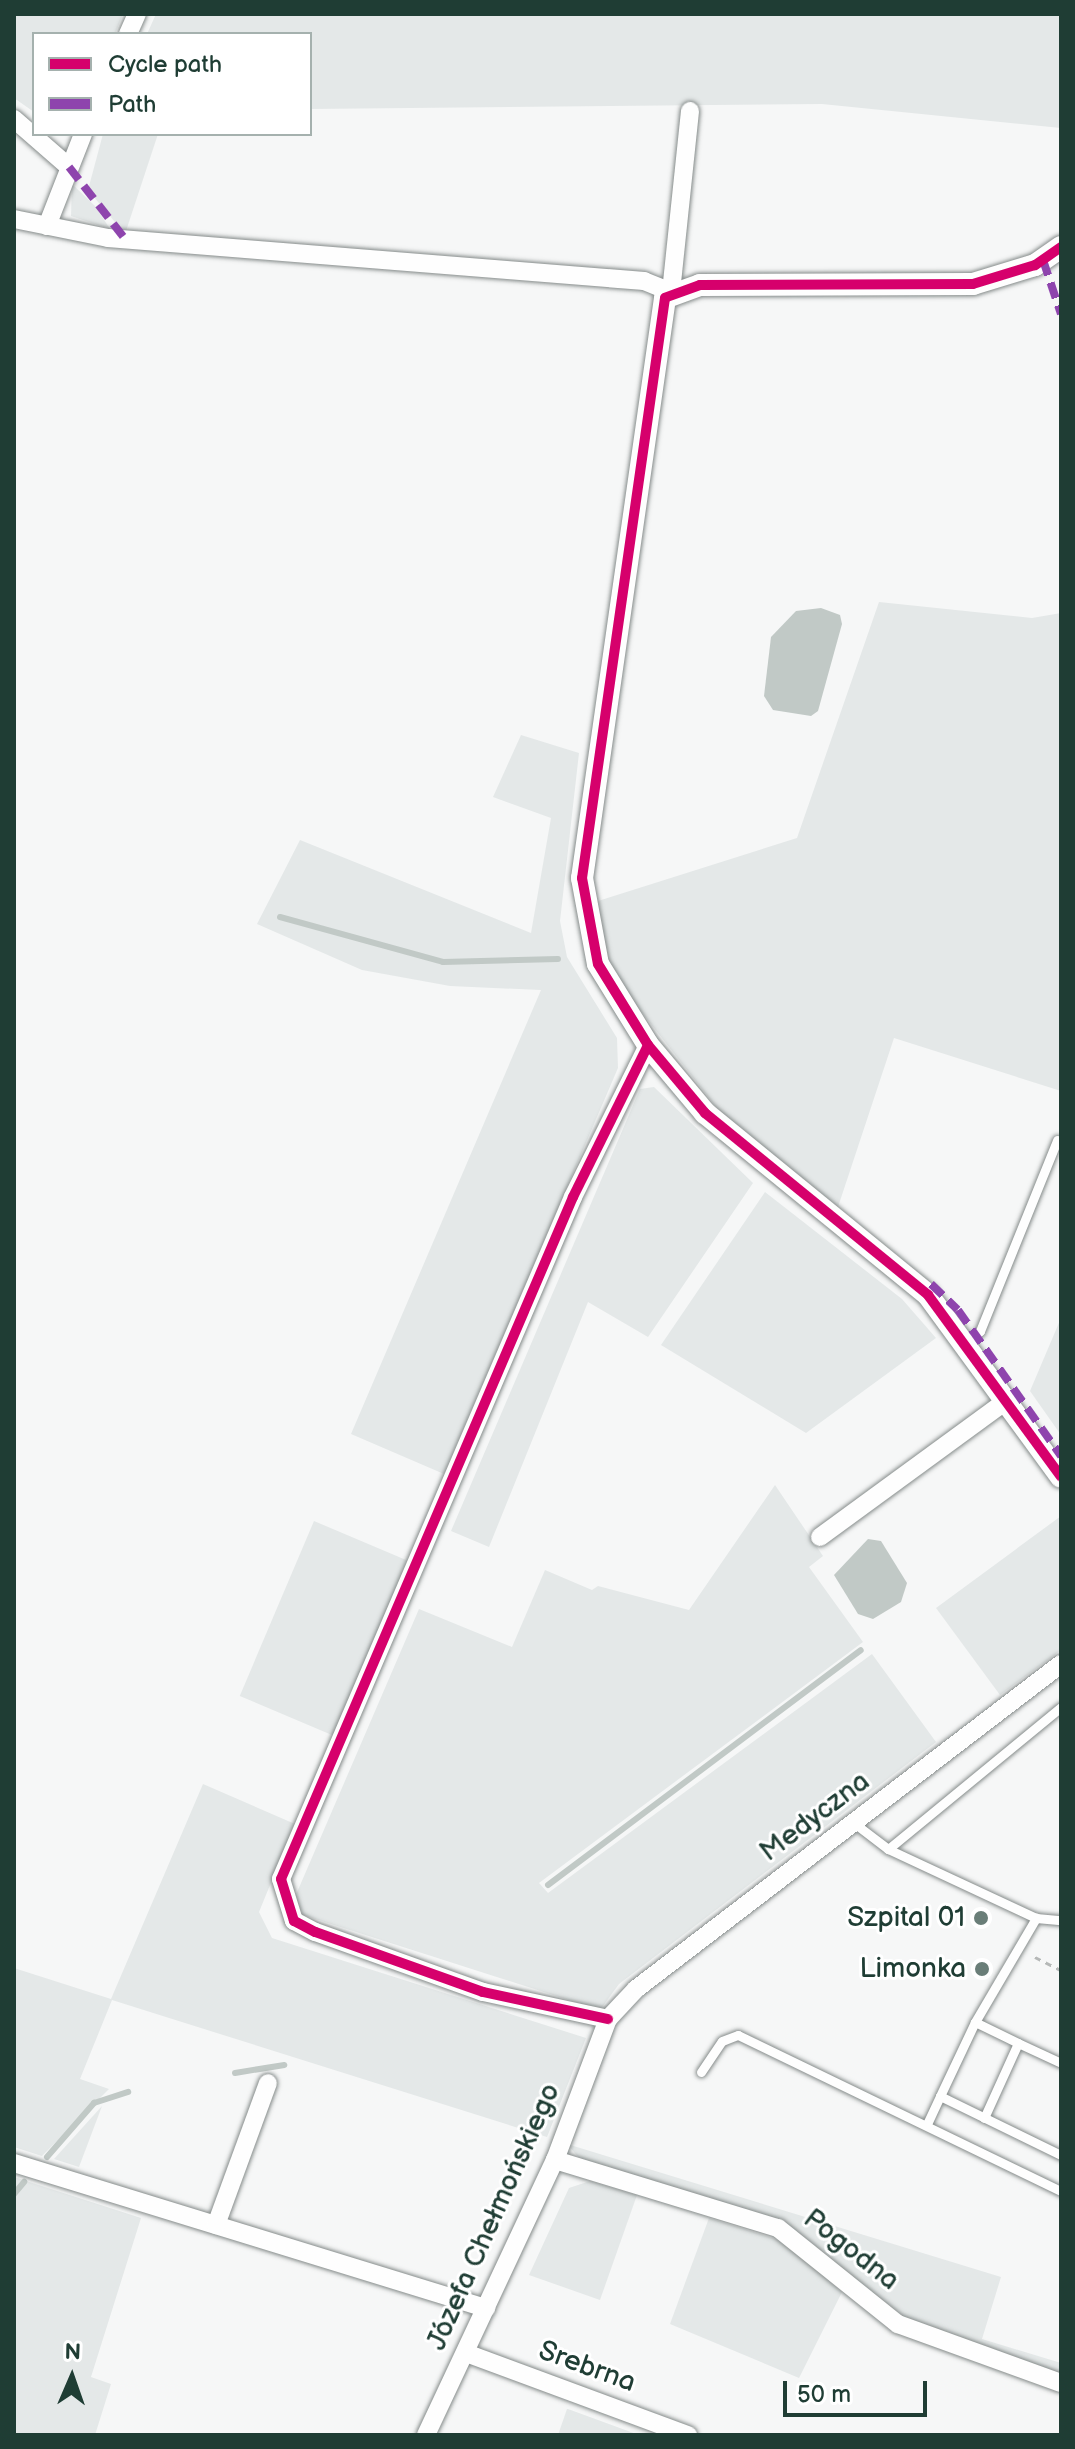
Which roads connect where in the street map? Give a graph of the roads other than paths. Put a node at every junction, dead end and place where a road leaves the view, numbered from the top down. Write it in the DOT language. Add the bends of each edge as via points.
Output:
graph roads {
  1 [pos="690,111"];
  2 [pos="14,119"];
  3 [pos="32,135"];
  4 [pos="33,136"];
  5 [pos="82,136"];
  6 [pos="69,167"];
  7 [pos="14,219"];
  8 [pos="47,226"];
  9 [pos="1061,247"];
  10 [pos="671,292"];
  11 [pos="648,1045"];
  12 [pos="1057,1140"];
  13 [pos="967,1342"];
  14 [pos="1007,1400"];
  15 [pos="1059,1471"];
  16 [pos="820,1537"];
  17 [pos="1061,1664"];
  18 [pos="1061,1707"];
  19 [pos="854,1823"];
  20 [pos="888,1849"];
  21 [pos="1036,1918"];
  22 [pos="1061,1920"];
  23 [pos="608,2019"];
  24 [pos="975,2022"];
  25 [pos="1018,2043"];
  26 [pos="1061,2063"];
  27 [pos="701,2072"];
  28 [pos="268,2083"];
  29 [pos="940,2096"];
  30 [pos="984,2118"];
  31 [pos="927,2124"];
  32 [pos="1061,2155"];
  33 [pos="555,2160"];
  34 [pos="14,2163"];
  35 [pos="1061,2191"];
  36 [pos="216,2225"];
  37 [pos="486,2308"];
  38 [pos="466,2353"];
  39 [pos="1061,2383"];
  40 [pos="426,2435"];
  41 [pos="688,2435"];
  1 -- 10 [label="street"];
  2 -- 3 [label="street"];
  4 -- 6 [label="street"];
  5 -- 6 [label="street"];
  6 -- 8 [label="street"];
  7 -- 8 [label="street"];
  8 -- 10 [label="street" via="330,259 644,281"];
  9 -- 10 [label="street" via="1035,265 973,284 700,285"];
  10 -- 11 [label="street" via="659,321 582,878 598,964"];
  11 -- 13 [label="street" via="705,1113 908,1278"];
  11 -- 23 [label="street" via="573,1197 281,1879 294,1921 315,1932 483,1992"];
  12 -- 13 [label="lane" via="980,1331"];
  13 -- 14 [label="street"];
  14 -- 15 [label="street"];
  14 -- 16 [label="street"];
  17 -- 19 [label="street, Medyczna"];
  18 -- 20 [label="lane"];
  19 -- 20 [label="lane"];
  19 -- 23 [label="street, Medyczna" via="636,1989"];
  20 -- 21 [label="lane"];
  21 -- 22 [label="lane"];
  21 -- 24 [label="lane"];
  23 -- 33 [label="street, Józefa Chełmońskiego"];
  24 -- 25 [label="lane"];
  24 -- 29 [label="lane"];
  25 -- 26 [label="lane"];
  25 -- 30 [label="lane"];
  27 -- 31 [label="lane" via="722,2041 738,2035"];
  28 -- 36 [label="street"];
  29 -- 30 [label="lane"];
  29 -- 31 [label="lane"];
  30 -- 32 [label="lane"];
  31 -- 35 [label="lane"];
  33 -- 37 [label="street, Józefa Chełmońskiego"];
  33 -- 39 [label="street, Pogodna" via="778,2228 898,2324"];
  34 -- 36 [label="street"];
  36 -- 37 [label="street"];
  37 -- 38 [label="street, Józefa Chełmońskiego"];
  38 -- 40 [label="street, Józefa Chełmońskiego"];
  38 -- 41 [label="street, Srebrna"];
}
